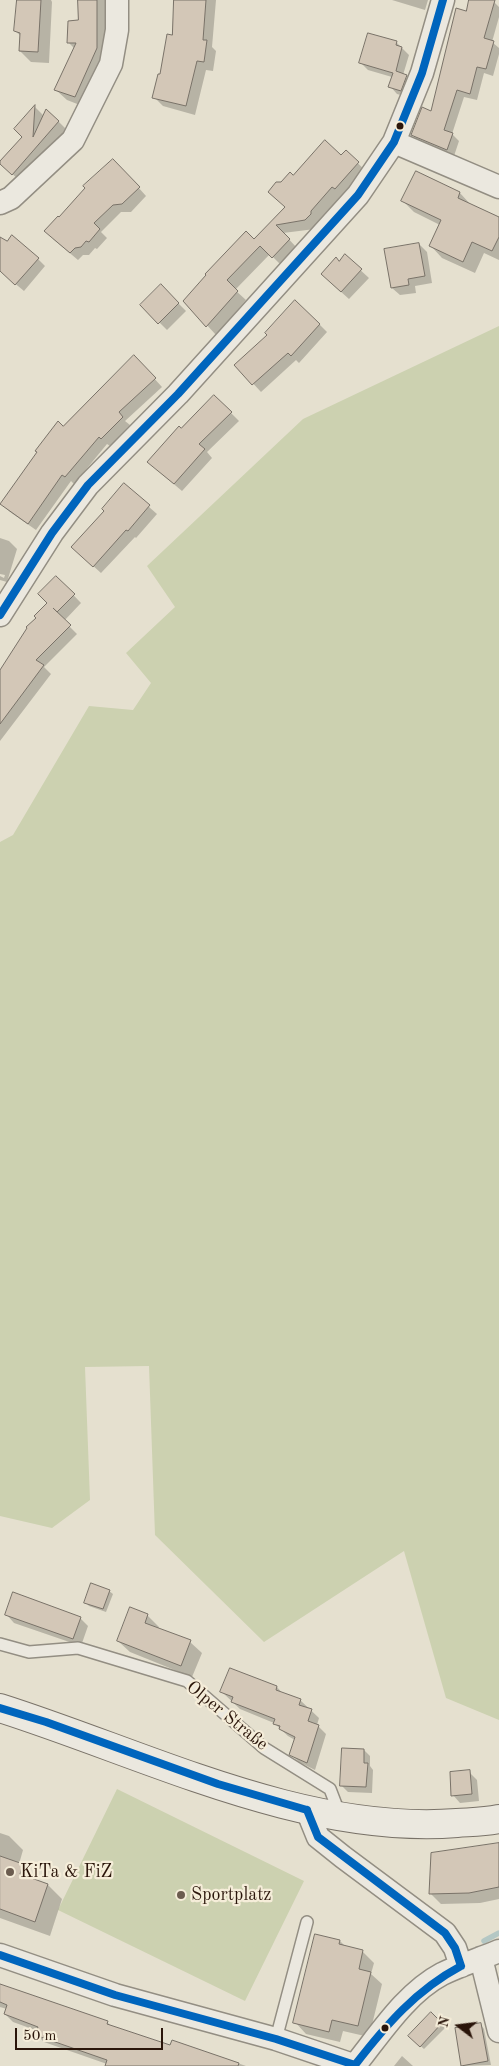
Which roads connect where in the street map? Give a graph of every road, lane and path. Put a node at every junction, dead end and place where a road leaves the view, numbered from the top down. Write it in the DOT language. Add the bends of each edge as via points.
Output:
graph roads {
  1 [pos="117,0"];
  2 [pos="443,0"];
  3 [pos="394,142"];
  4 [pos="499,187"];
  5 [pos="0,203"];
  6 [pos="0,615"];
  7 [pos="0,1644"];
  8 [pos="0,1708"];
  9 [pos="307,1810"];
  10 [pos="340,1816"];
  11 [pos="499,1819"];
  12 [pos="307,1922"];
  13 [pos="0,1954"];
  14 [pos="480,1958"];
  15 [pos="499,2031"];
  16 [pos="276,2039"];
  17 [pos="355,2066"];
  1 -- 5 [label="street" via="117,30 111,64 73,140 11,198"];
  2 -- 3 [label="street" via="422,73"];
  3 -- 4 [label="street"];
  3 -- 6 [label="street" via="358,195 178,394 88,485 52,533"];
  7 -- 10 [label="lane, Olper Straße" via="29,1652 78,1648 188,1681 264,1748 330,1789"];
  8 -- 9 [label="main road" via="218,1784"];
  9 -- 10 [label="main road"];
  9 -- 14 [label="street" via="318,1837 445,1933 455,1948"];
  10 -- 11 [label="main road" via="436,1825"];
  12 -- 16 [label="lane"];
  13 -- 16 [label="street" via="115,1995"];
  14 -- 15 [label="street"];
  14 -- 17 [label="street" via="429,1983 405,2004"];
  16 -- 17 [label="street"];
}
